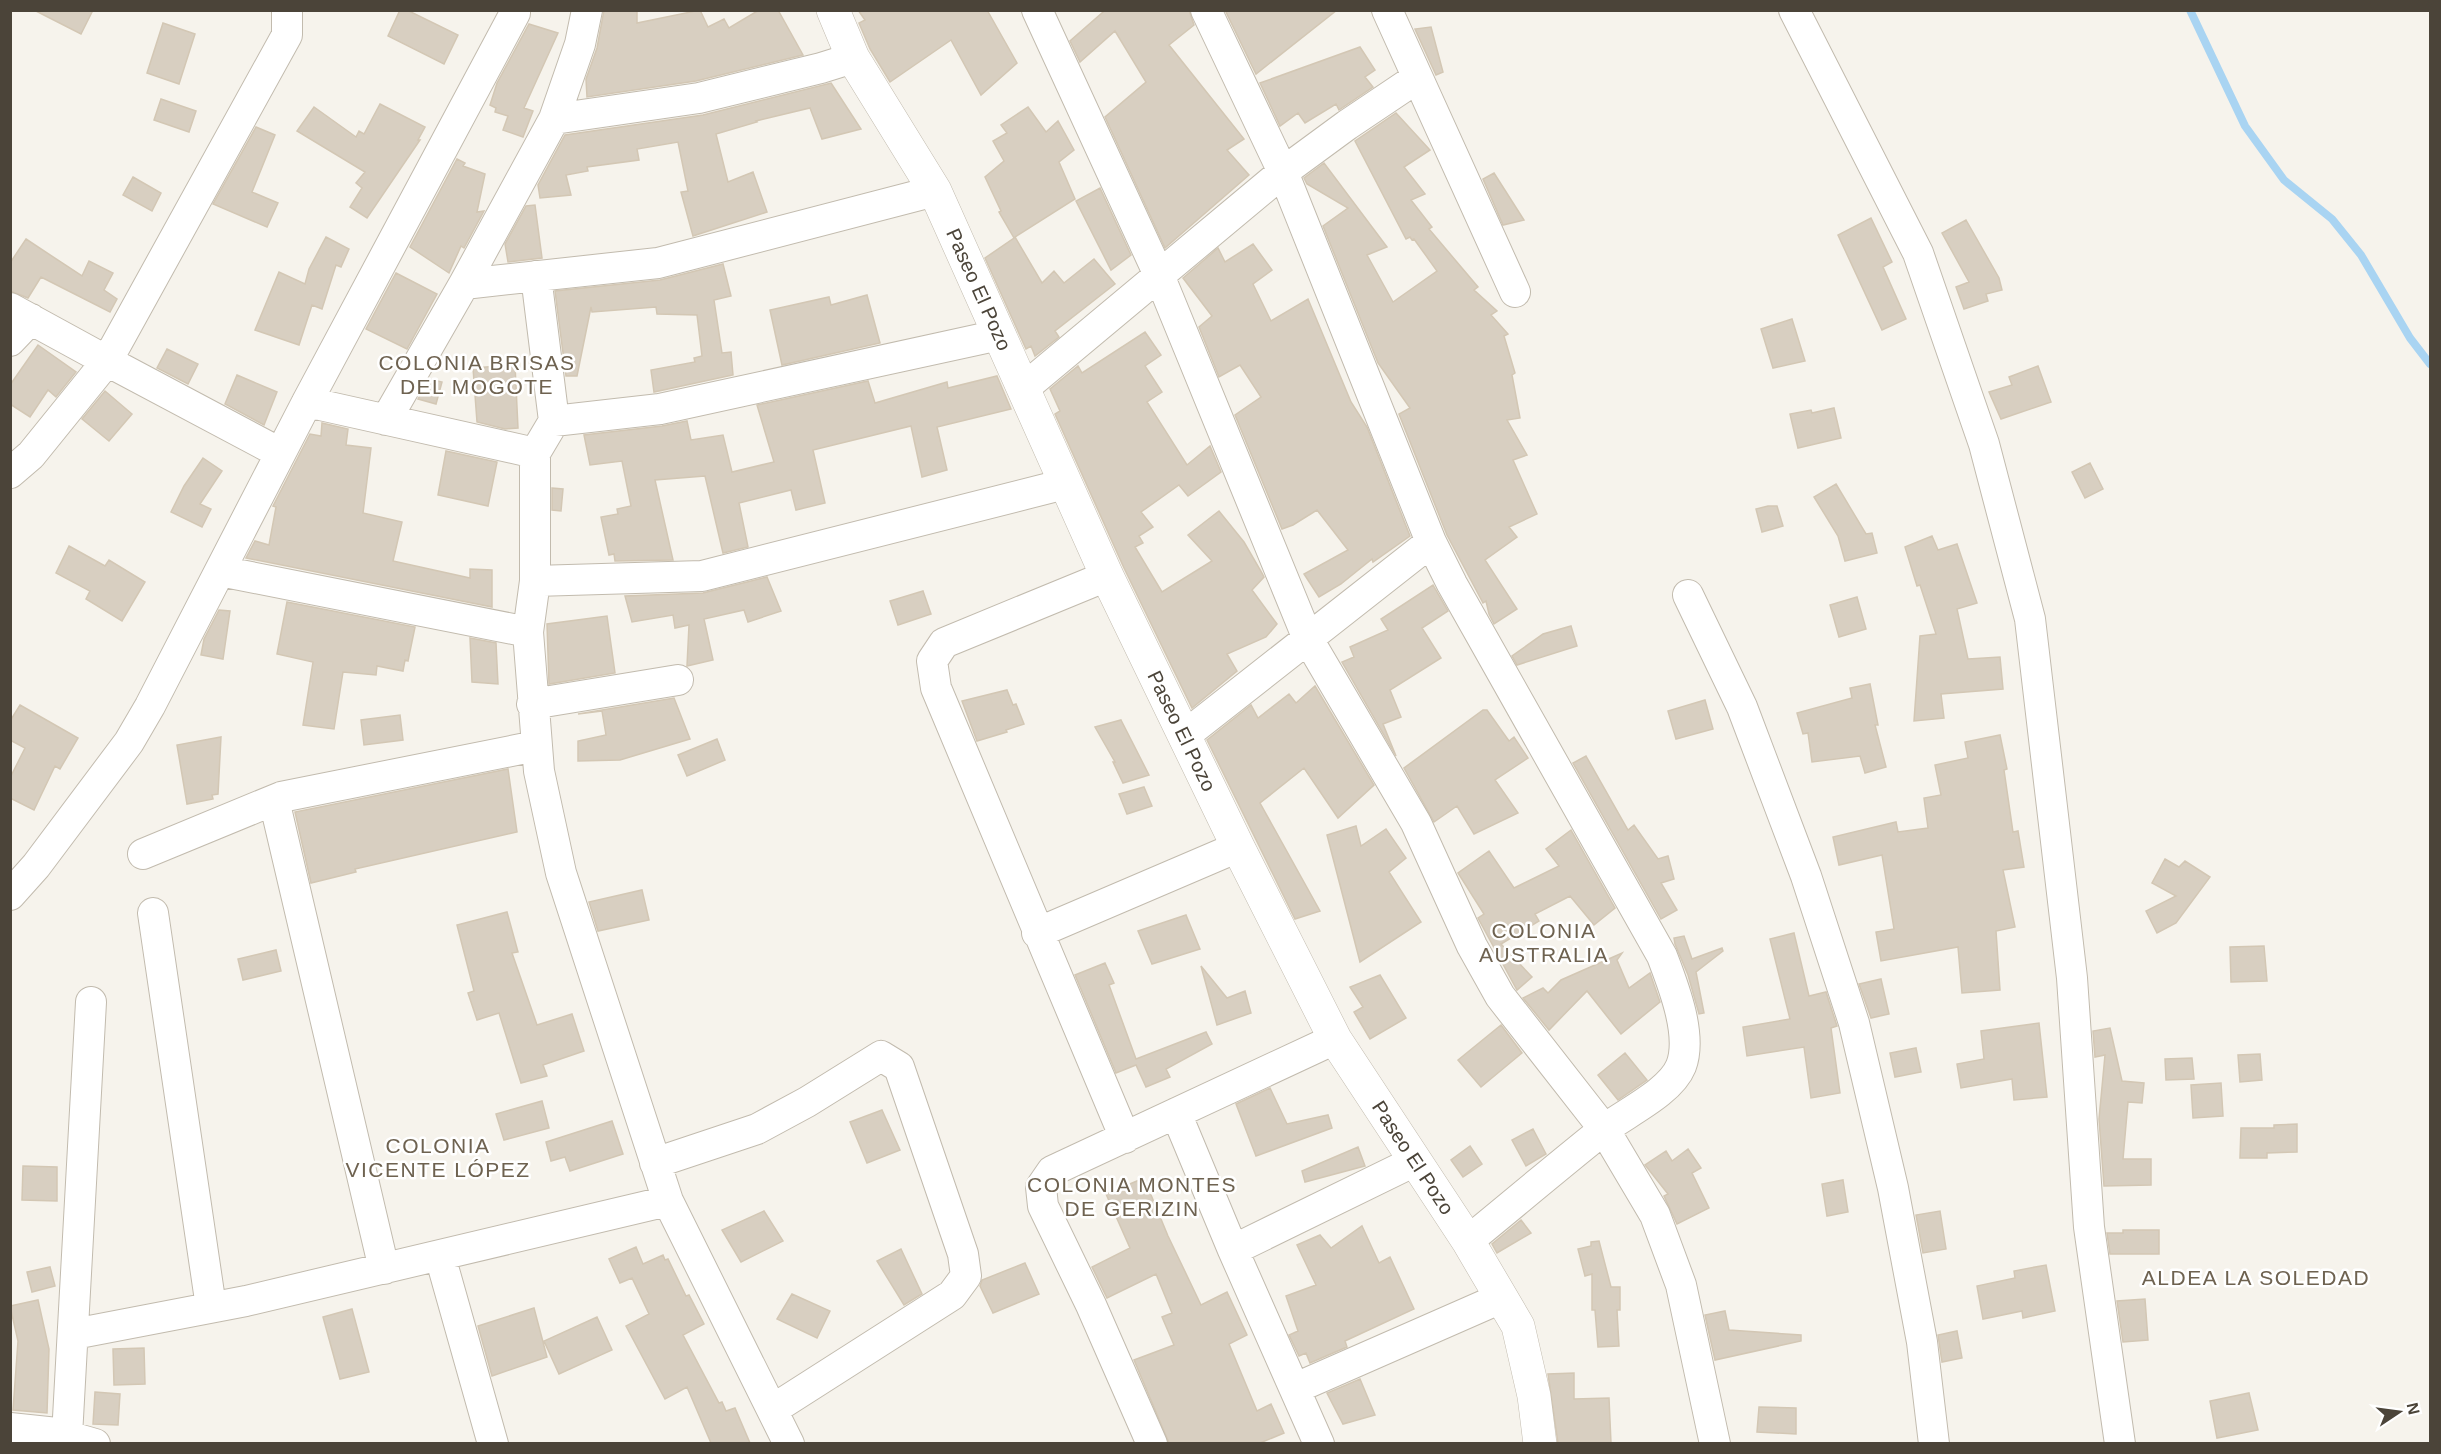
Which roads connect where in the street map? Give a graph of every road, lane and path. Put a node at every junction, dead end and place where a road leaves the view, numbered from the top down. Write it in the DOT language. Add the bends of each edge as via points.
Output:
graph roads {
  1 [pos="287,10"];
  2 [pos="587,10"];
  3 [pos="833,10"];
  4 [pos="1037,10"];
  5 [pos="1206,10"];
  6 [pos="1387,10"];
  7 [pos="1794,10"];
  8 [pos="515,13"];
  9 [pos="853,58"];
  10 [pos="1417,78"];
  11 [pos="554,119"];
  12 [pos="1283,172"];
  13 [pos="935,191"];
  14 [pos="1159,275"];
  15 [pos="536,276"];
  16 [pos="464,284"];
  17 [pos="1515,292"];
  18 [pos="21,314"];
  19 [pos="999,335"];
  20 [pos="10,341"];
  21 [pos="107,361"];
  22 [pos="1023,389"];
  23 [pos="307,402"];
  24 [pos="386,420"];
  25 [pos="554,421"];
  26 [pos="280,453"];
  27 [pos="535,453"];
  28 [pos="10,473"];
  29 [pos="1065,484"];
  30 [pos="1431,542"];
  31 [pos="220,571"];
  32 [pos="1107,576"];
  33 [pos="535,581"];
  34 [pos="1688,595"];
  35 [pos="528,632"];
  36 [pos="1308,639"];
  37 [pos="678,680"];
  38 [pos="532,704"];
  39 [pos="1184,736"];
  40 [pos="536,746"];
  41 [pos="274,800"];
  42 [pos="1238,847"];
  43 [pos="143,854"];
  44 [pos="10,895"];
  45 [pos="153,913"];
  46 [pos="1037,933"];
  47 [pos="91,1002"];
  48 [pos="1335,1039"];
  49 [pos="1176,1113"];
  50 [pos="1604,1129"];
  51 [pos="1125,1138"];
  52 [pos="1415,1161"];
  53 [pos="655,1163"];
  54 [pos="668,1201"];
  55 [pos="1468,1241"];
  56 [pos="1233,1250"];
  57 [pos="440,1256"];
  58 [pos="384,1269"];
  59 [pos="1501,1298"];
  60 [pos="211,1307"];
  61 [pos="74,1334"];
  62 [pos="1296,1388"];
  63 [pos="772,1410"];
  64 [pos="10,1428"];
  65 [pos="81,1440"];
  66 [pos="493,1443"];
  67 [pos="789,1443"];
  68 [pos="1152,1443"];
  69 [pos="1319,1443"];
  70 [pos="1540,1443"];
  71 [pos="1715,1443"];
  72 [pos="1934,1443"];
  73 [pos="2120,1443"];
  1 -- 21 [label="street" via="287,35"];
  2 -- 11 [label="street" via="580,44"];
  3 -- 9 [label="street, Paseo El Pozo"];
  4 -- 14 [label="street"];
  5 -- 12 [label="street"];
  6 -- 10 [label="street"];
  7 -- 73 [label="street" via="1918,253 1984,444 2030,619 2072,978 2089,1227"];
  8 -- 23 [label="street"];
  9 -- 11 [label="street" via="699,98"];
  9 -- 13 [label="street, Paseo El Pozo"];
  10 -- 12 [label="street"];
  10 -- 17 [label="street"];
  11 -- 16 [label="street"];
  12 -- 14 [label="street"];
  12 -- 30 [label="street"];
  13 -- 15 [label="street" via="658,263"];
  13 -- 19 [label="street, Paseo El Pozo"];
  14 -- 22 [label="street"];
  14 -- 36 [label="street"];
  15 -- 16 [label="street"];
  15 -- 25 [label="street"];
  16 -- 24 [label="street"];
  18 -- 20 [label="street"];
  18 -- 21 [label="street"];
  19 -- 22 [label="street, Paseo El Pozo"];
  19 -- 25 [label="street" via="660,409"];
  21 -- 26 [label="street"];
  21 -- 28 [label="street" via="31,455"];
  22 -- 29 [label="street, Paseo El Pozo"];
  23 -- 24 [label="street"];
  23 -- 26 [label="street"];
  24 -- 27 [label="street"];
  25 -- 27 [label="street"];
  26 -- 31 [label="street"];
  27 -- 33 [label="street"];
  29 -- 32 [label="street, Paseo El Pozo"];
  29 -- 33 [label="street" via="702,576"];
  30 -- 36 [label="street"];
  30 -- 50 [label="street" via="1662,956 1677,996 1684,1043 1675,1080"];
  31 -- 35 [label="street"];
  31 -- 44 [label="street" via="129,742"];
  32 -- 39 [label="street, Paseo El Pozo"];
  32 -- 46 [label="street" via="944,643 932,661 936,688"];
  33 -- 35 [label="street"];
  34 -- 72 [label="street" via="1742,707 1806,876 1854,1023 1893,1188 1918,1320"];
  35 -- 38 [label="street"];
  36 -- 39 [label="street"];
  36 -- 50 [label="street" via="1416,823 1472,946 1500,996"];
  37 -- 38 [label="street"];
  38 -- 40 [label="street"];
  39 -- 42 [label="street, Paseo El Pozo"];
  40 -- 41 [label="street"];
  40 -- 53 [label="street" via="561,873"];
  41 -- 43 [label="street"];
  41 -- 58 [label="street"];
  42 -- 46 [label="street"];
  42 -- 48 [label="street, Paseo El Pozo"];
  45 -- 60 [label="street"];
  46 -- 51 [label="street"];
  47 -- 61 [label="street"];
  48 -- 49 [label="street"];
  48 -- 52 [label="street, Paseo El Pozo"];
  49 -- 51 [label="street"];
  49 -- 56 [label="street"];
  50 -- 55 [label="street"];
  50 -- 71 [label="street" via="1655,1215 1681,1285"];
  51 -- 68 [label="street" via="1052,1171 1041,1187 1043,1206"];
  52 -- 55 [label="street, Paseo El Pozo"];
  52 -- 56 [label="street"];
  53 -- 54 [label="street"];
  53 -- 63 [label="street" via="757,1129 881,1056 899,1067 963,1254 966,1276 952,1295"];
  54 -- 57 [label="street"];
  54 -- 63 [label="street"];
  55 -- 59 [label="street, Paseo El Pozo"];
  56 -- 62 [label="street"];
  57 -- 58 [label="street"];
  57 -- 66 [label="street"];
  58 -- 60 [label="street"];
  59 -- 62 [label="street"];
  59 -- 70 [label="street, Paseo El Pozo" via="1518,1326"];
  60 -- 61 [label="street"];
  61 -- 65 [label="street"];
  62 -- 69 [label="street"];
  63 -- 67 [label="street"];
  64 -- 65 [label="street"];
}
